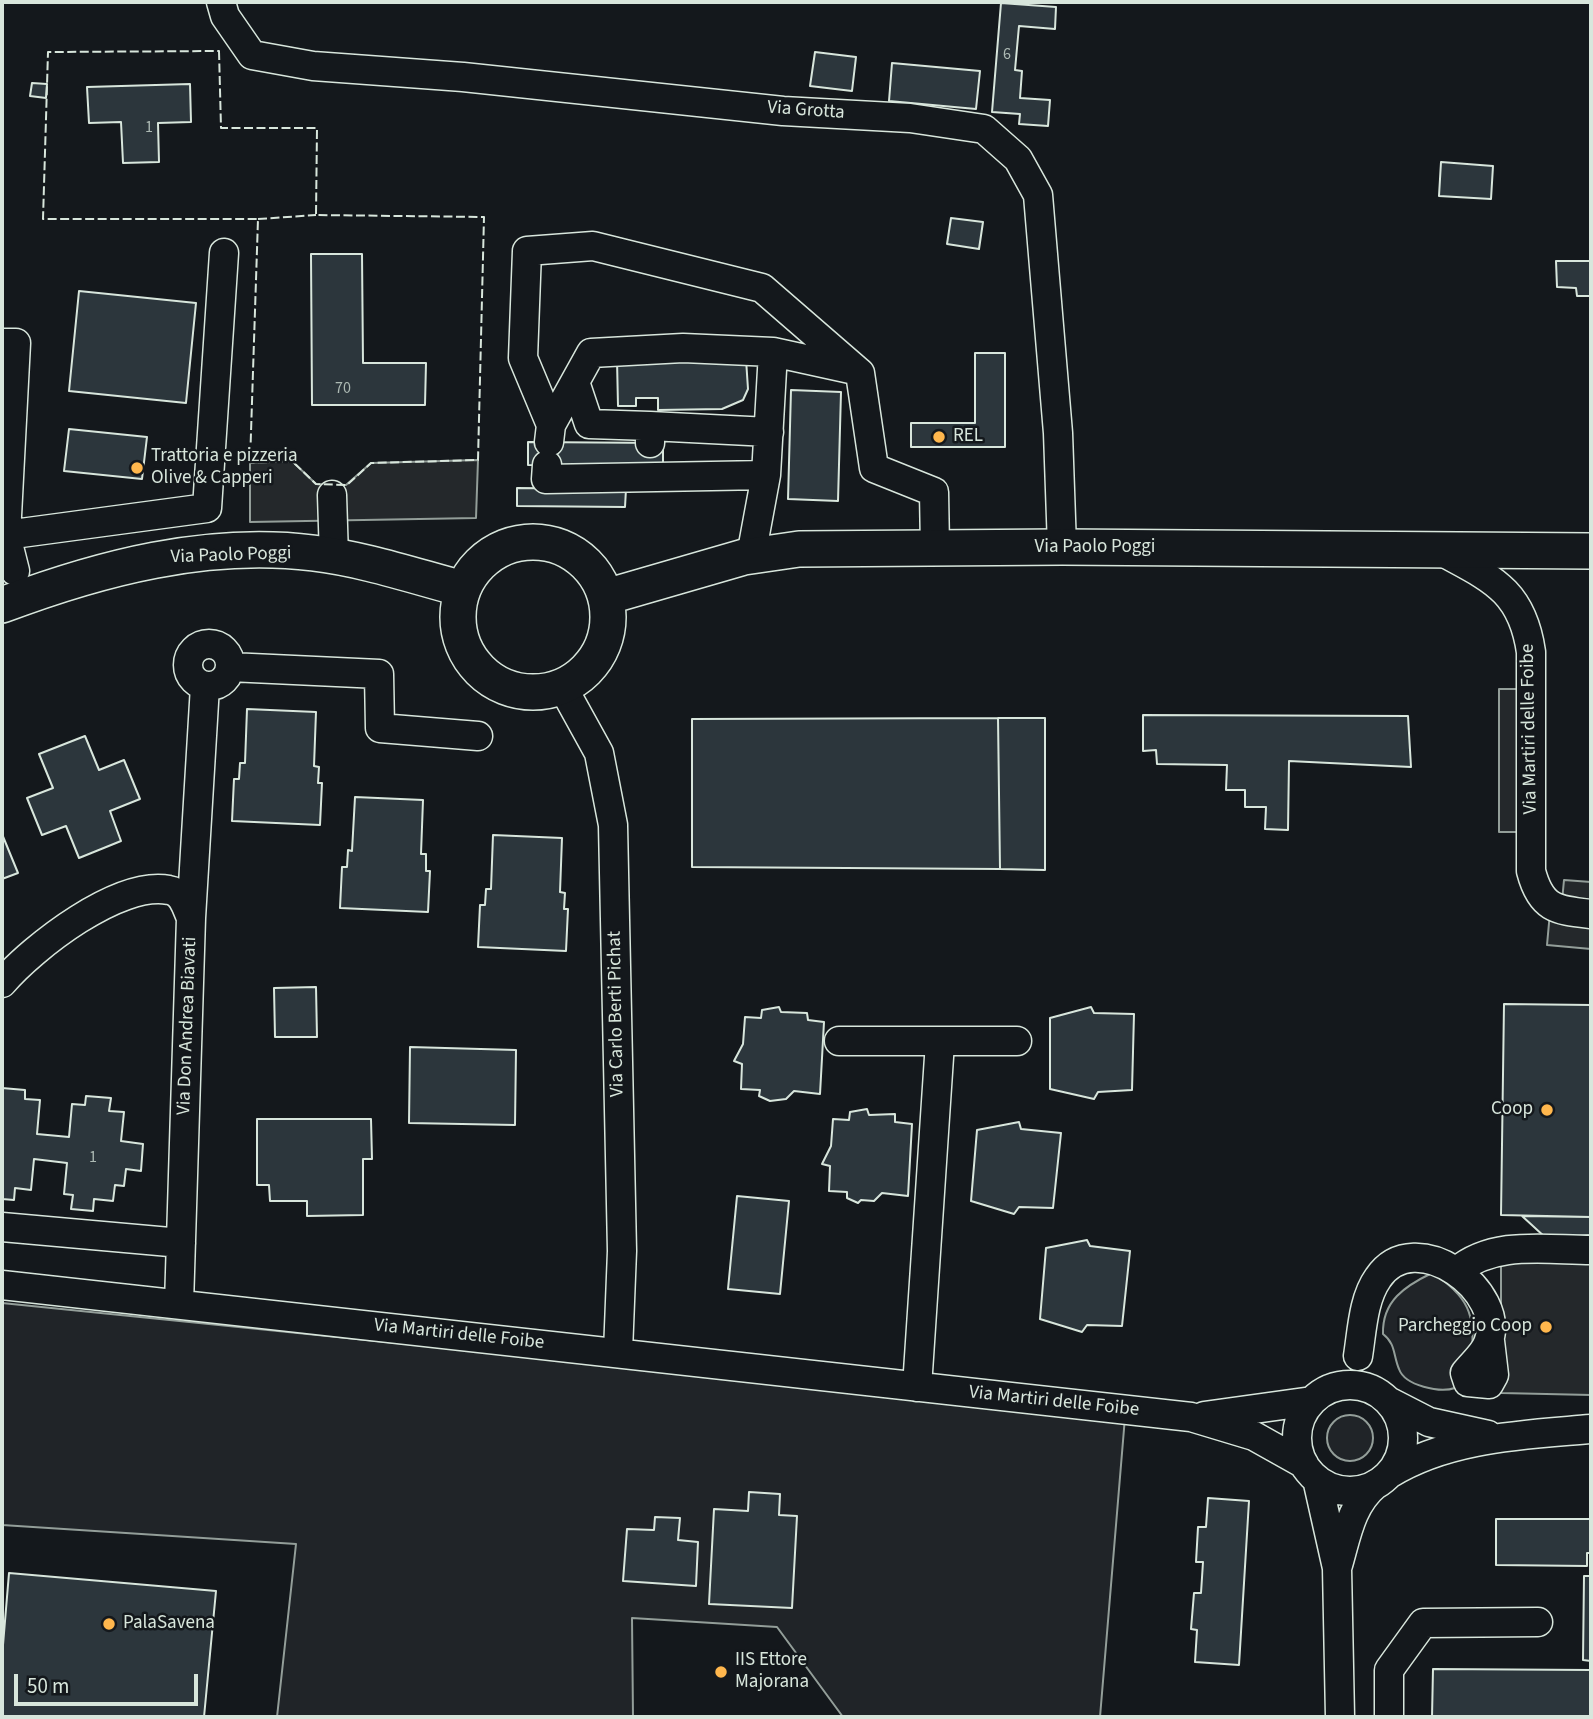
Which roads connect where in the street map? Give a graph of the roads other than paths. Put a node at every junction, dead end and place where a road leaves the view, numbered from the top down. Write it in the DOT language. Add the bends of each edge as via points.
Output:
graph roads {
  1 [pos="221,2"];
  2 [pos="224,253"];
  3 [pos="2,343"];
  4 [pos="773,352"];
  5 [pos="858,371"];
  6 [pos="575,382"];
  7 [pos="769,432"];
  8 [pos="549,444"];
  9 [pos="650,453"];
  10 [pos="7,470"];
  11 [pos="766,474"];
  12 [pos="332,495"];
  13 [pos="4,535"];
  14 [pos="1062,547"];
  15 [pos="935,548"];
  16 [pos="1437,549"];
  17 [pos="1591,551"];
  18 [pos="751,556"];
  19 [pos="334,557"];
  20 [pos="15,571"];
  21 [pos="463,589"];
  22 [pos="606,597"];
  23 [pos="2,605"];
  24 [pos="230,667"];
  25 [pos="205,686"];
  26 [pos="562,686"];
  27 [pos="478,736"];
  28 [pos="1591,914"];
  29 [pos="191,918"];
  30 [pos="2,983"];
  31 [pos="839,1041"];
  32 [pos="1017,1041"];
  33 [pos="940,1042"];
  34 [pos="2,1227"];
  35 [pos="181,1243"];
  36 [pos="1591,1250"];
  37 [pos="1458,1271"];
  38 [pos="2,1285"];
  39 [pos="179,1304"];
  40 [pos="1490,1341"];
  41 [pos="618,1353"];
  42 [pos="1358,1356"];
  43 [pos="1341,1385"];
  44 [pos="917,1387"];
  45 [pos="1380,1396"];
  46 [pos="1312,1401"];
  47 [pos="1191,1417"];
  48 [pos="1591,1429"];
  49 [pos="1501,1437"];
  50 [pos="1310,1471"];
  51 [pos="1383,1479"];
  52 [pos="1338,1568"];
  53 [pos="1538,1622"];
  54 [pos="1340,1717"];
  55 [pos="1389,1717"];
  1 -- 14 [label="street, Via Grotta" via="225,16 252,55 313,66 783,111 910,118 984,129 1018,159 1038,195 1058,433"];
  2 -- 13 [label="street" via="207,508"];
  3 -- 10 [label="street" via="16,343"];
  4 -- 5 [label="street"];
  4 -- 6 [label="street" via="683,348 591,353"];
  4 -- 7 [label="street"];
  5 -- 8 [label="street" via="762,288 593,246 527,251 523,358"];
  5 -- 15 [label="street" via="874,468 934,492"];
  6 -- 8 [label="street"];
  6 -- 9 [label="street" via="589,424"];
  7 -- 9 [label="street"];
  7 -- 11 [label="street"];
  8 -- 9 [label="street" via="546,479"];
  9 -- 11 [label="street"];
  10 -- 13 [label="street"];
  11 -- 18 [label="street"];
  12 -- 19 [label="street"];
  13 -- 20 [label="street"];
  14 -- 15 [label="main road, Via Paolo Poggi"];
  14 -- 16 [label="main road, Via Paolo Poggi"];
  15 -- 18 [label="main road, Via Paolo Poggi" via="799,549"];
  16 -- 17 [label="main road, Via Paolo Poggi"];
  16 -- 28 [label="street, Via Martiri delle Foibe" via="1501,585 1519,606 1531,652 1531,871 1536,890 1547,904"];
  18 -- 22 [label="main road, Via Paolo Poggi"];
  19 -- 21 [label="main road, Via Paolo Poggi"];
  19 -- 23 [label="main road, Via Paolo Poggi" via="262,551 158,559"];
  21 -- 22 [label="main road" via="483,561 513,544 529,542 563,548 577,556 599,581"];
  21 -- 26 [label="main road" via="458,613 461,638 472,661 490,678 513,689 538,692"];
  22 -- 26 [label="main road" via="607,633 601,650 578,677"];
  24 -- 25 [label="street" via="222,682"];
  24 -- 25 [label="street" via="229,656 219,646 198,646 189,656 188,670 195,682"];
  24 -- 27 [label="street" via="379,674 380,728"];
  25 -- 29 [label="street"];
  26 -- 41 [label="street, Via Carlo Berti Pichat" via="599,753 613,825 622,1251"];
  29 -- 30 [label="street, Via Don Andrea Biavati" via="183,898 170,890 118,898 59,932"];
  29 -- 35 [label="street, Via Don Andrea Biavati"];
  31 -- 33 [label="street"];
  32 -- 33 [label="street"];
  33 -- 44 [label="street"];
  34 -- 35 [label="street"];
  35 -- 39 [label="street, Via Don Andrea Biavati"];
  36 -- 37 [label="street" via="1499,1250 1471,1260"];
  37 -- 40 [label="street" via="1482,1299"];
  37 -- 42 [label="street" via="1419,1258 1390,1266 1372,1287"];
  38 -- 39 [label="street, Via Martiri delle Foibe"];
  39 -- 41 [label="street, Via Martiri delle Foibe"];
  41 -- 44 [label="street, Via Martiri delle Foibe"];
  42 -- 43 [label="street"];
  42 -- 45 [label="street"];
  43 -- 45 [label="street, Via Martiri delle Foibe"];
  43 -- 46 [label="street, Via Martiri delle Foibe"];
  44 -- 47 [label="street, Via Martiri delle Foibe"];
  45 -- 49 [label="street, Via Martiri delle Foibe" via="1429,1422"];
  45 -- 51 [label="street" via="1401,1423 1403,1441 1400,1456"];
  46 -- 47 [label="street, Via Martiri delle Foibe"];
  46 -- 50 [label="street" via="1298,1427 1298,1448"];
  47 -- 50 [label="street, Via Martiri delle Foibe" via="1264,1440"];
  48 -- 49 [label="street, Via Martiri delle Foibe"];
  49 -- 51 [label="street, Via Martiri delle Foibe" via="1411,1461"];
  50 -- 51 [label="street, Via Martiri delle Foibe" via="1327,1486 1346,1490"];
  50 -- 52 [label="street"];
  51 -- 52 [label="street" via="1363,1495 1354,1510"];
  52 -- 54 [label="street"];
  53 -- 55 [label="street" via="1423,1623 1389,1670"];
}
